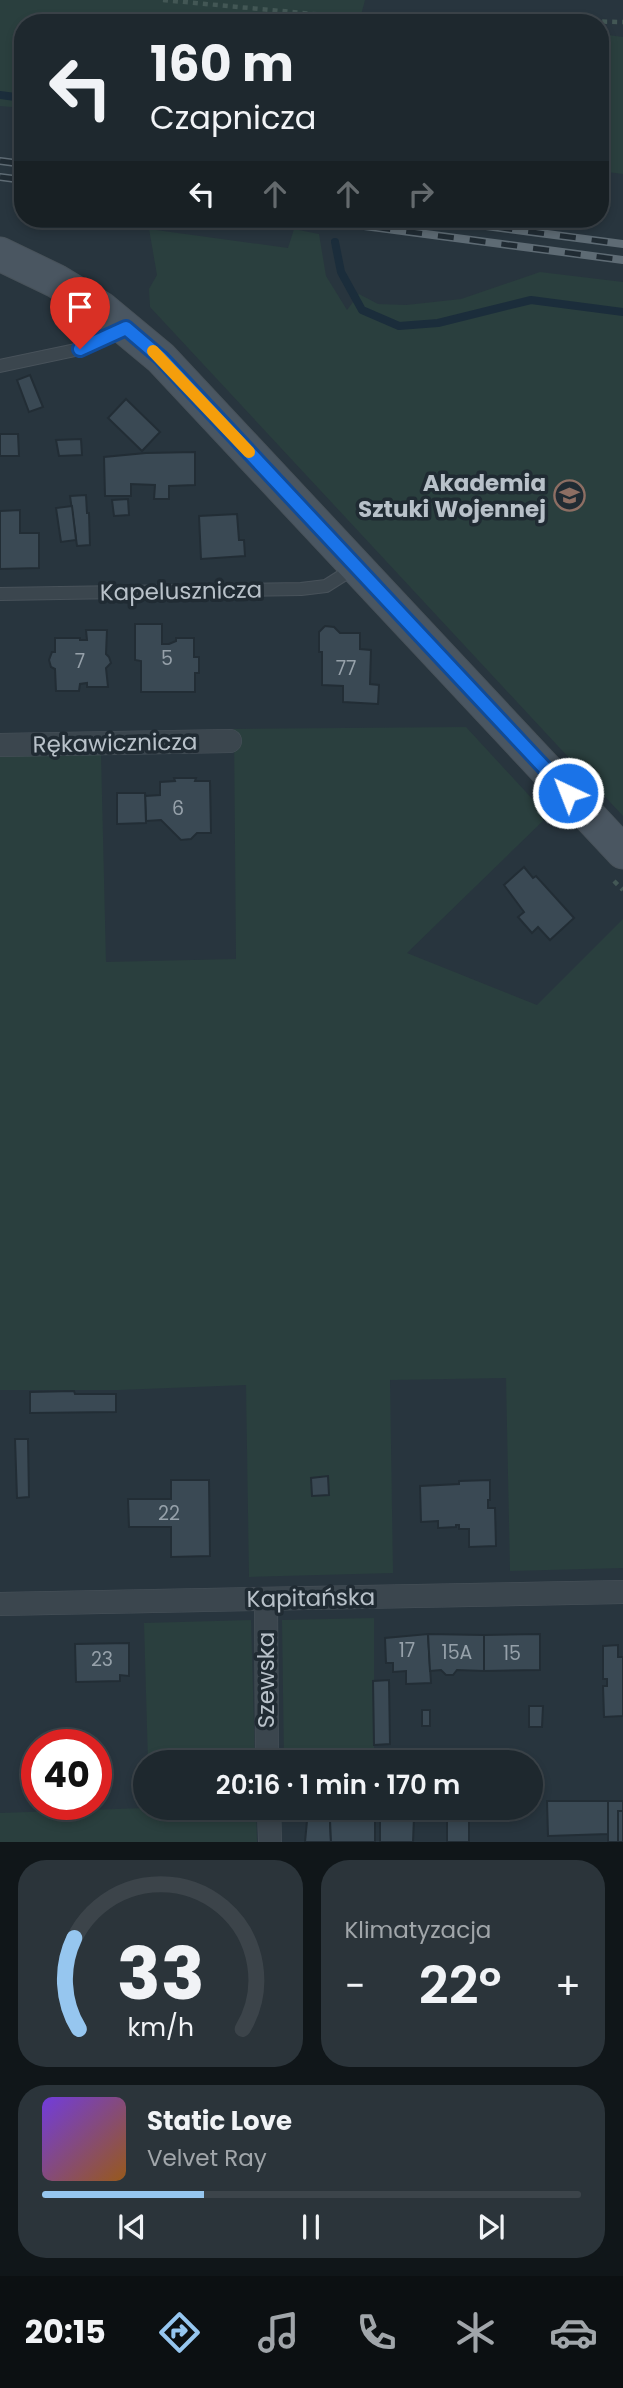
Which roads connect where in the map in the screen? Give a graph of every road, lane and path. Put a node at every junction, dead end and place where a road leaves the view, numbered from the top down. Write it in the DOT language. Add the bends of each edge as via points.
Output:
graph roads {
  1 [pos="163,0"];
  2 [pos="314,14"];
  3 [pos="0,254"];
  4 [pos="126,328"];
  5 [pos="0,366"];
  6 [pos="356,567"];
  7 [pos="0,594"];
  8 [pos="230,741"];
  9 [pos="0,745"];
  10 [pos="623,852"];
  11 [pos="623,1592"];
  12 [pos="265,1599"];
  13 [pos="0,1604"];
  14 [pos="267,1750"];
  15 [pos="269,1820"];
  16 [pos="270,1842"];
  1 -- 2 [label="path"];
  3 -- 4 [label="street" via="57,281"];
  4 -- 5 [label="lane" via="80,349"];
  4 -- 6 [label="street" via="161,358"];
  6 -- 7 [label="lane, Kapelusznicza" via="326,586 301,589"];
  6 -- 10 [label="street"];
  8 -- 9 [label="street, Rękawicznicza"];
  11 -- 12 [label="street, Kapitańska"];
  12 -- 13 [label="street, Kapitańska"];
  12 -- 14 [label="street, Szewska"];
  15 -- 16 [label="street"];
}
